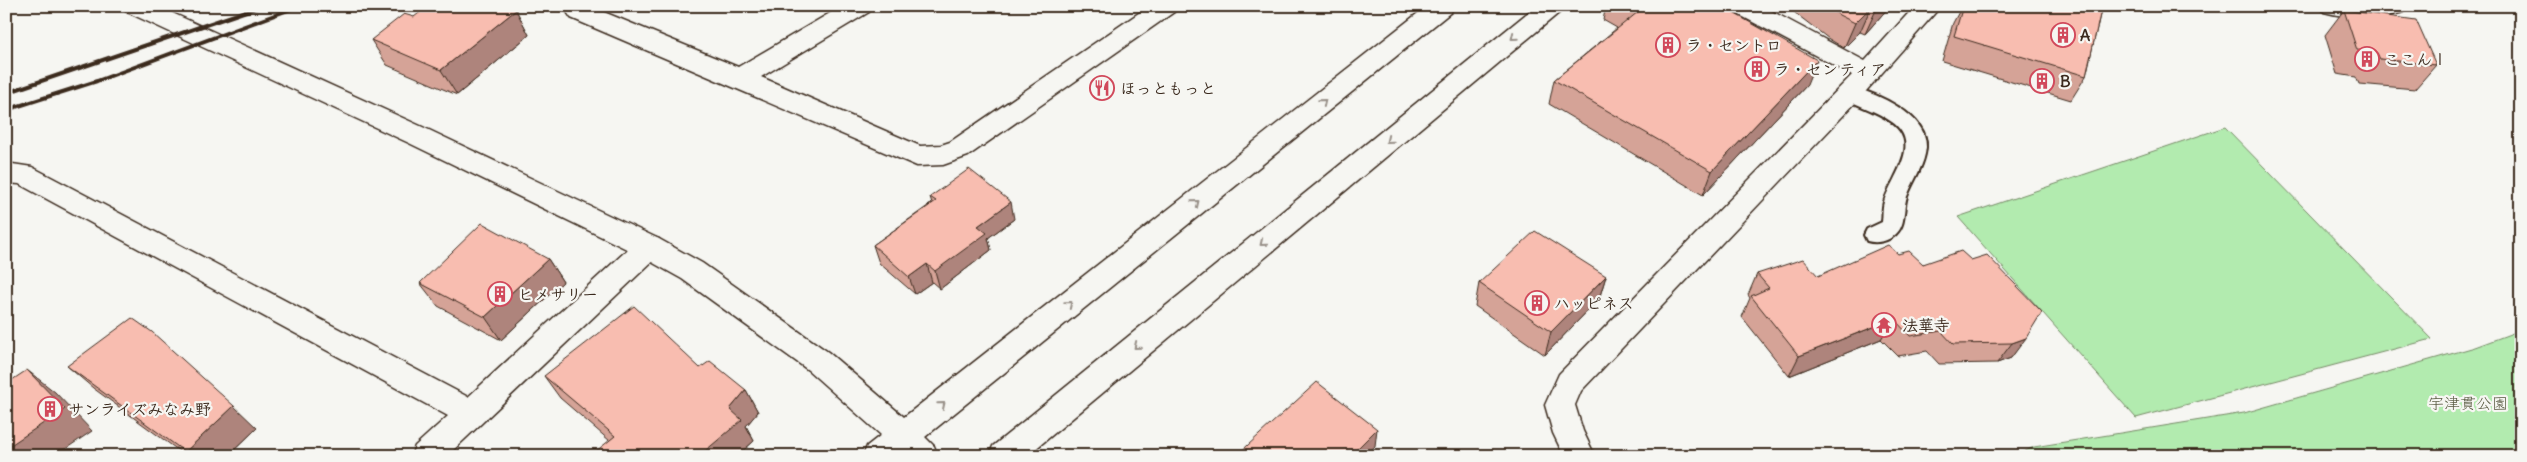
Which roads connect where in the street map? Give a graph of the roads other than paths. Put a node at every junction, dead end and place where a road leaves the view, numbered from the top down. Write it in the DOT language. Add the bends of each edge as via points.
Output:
graph roads {
  1 [pos="135,6"];
  2 [pos="575,6"];
  3 [pos="861,6"];
  4 [pos="1166,6"];
  5 [pos="1443,6"];
  6 [pos="1552,6"];
  7 [pos="1742,6"];
  8 [pos="1929,6"];
  9 [pos="2332,6"];
  10 [pos="2396,6"];
  11 [pos="1868,73"];
  12 [pos="740,78"];
  13 [pos="1850,93"];
  14 [pos="6,173"];
  15 [pos="1875,235"];
  16 [pos="650,247"];
  17 [pos="472,414"];
  18 [pos="913,446"];
  19 [pos="426,456"];
  20 [pos="878,456"];
  21 [pos="1004,456"];
  22 [pos="1580,456"];
  1 -- 16 [label="street"];
  2 -- 12 [label="street" via="580,12"];
  3 -- 12 [label="street"];
  4 -- 12 [label="street" via="959,149 943,155 917,156"];
  18 -- 5 [label="street, one-way"];
  6 -- 21 [label="street, one-way"];
  7 -- 11 [label="street"];
  8 -- 11 [label="street"];
  9 -- 10 [label="street" via="2380,10"];
  11 -- 13 [label="street"];
  13 -- 15 [label="lane" via="1898,117 1915,136 1915,152 1894,204 1893,221 1890,227"];
  13 -- 22 [label="street" via="1570,383 1560,405 1568,433"];
  14 -- 17 [label="street" via="22,174"];
  16 -- 17 [label="street"];
  16 -- 18 [label="street" via="692,271 818,361"];
  17 -- 19 [label="street"];
  18 -- 20 [label="street"];
}
